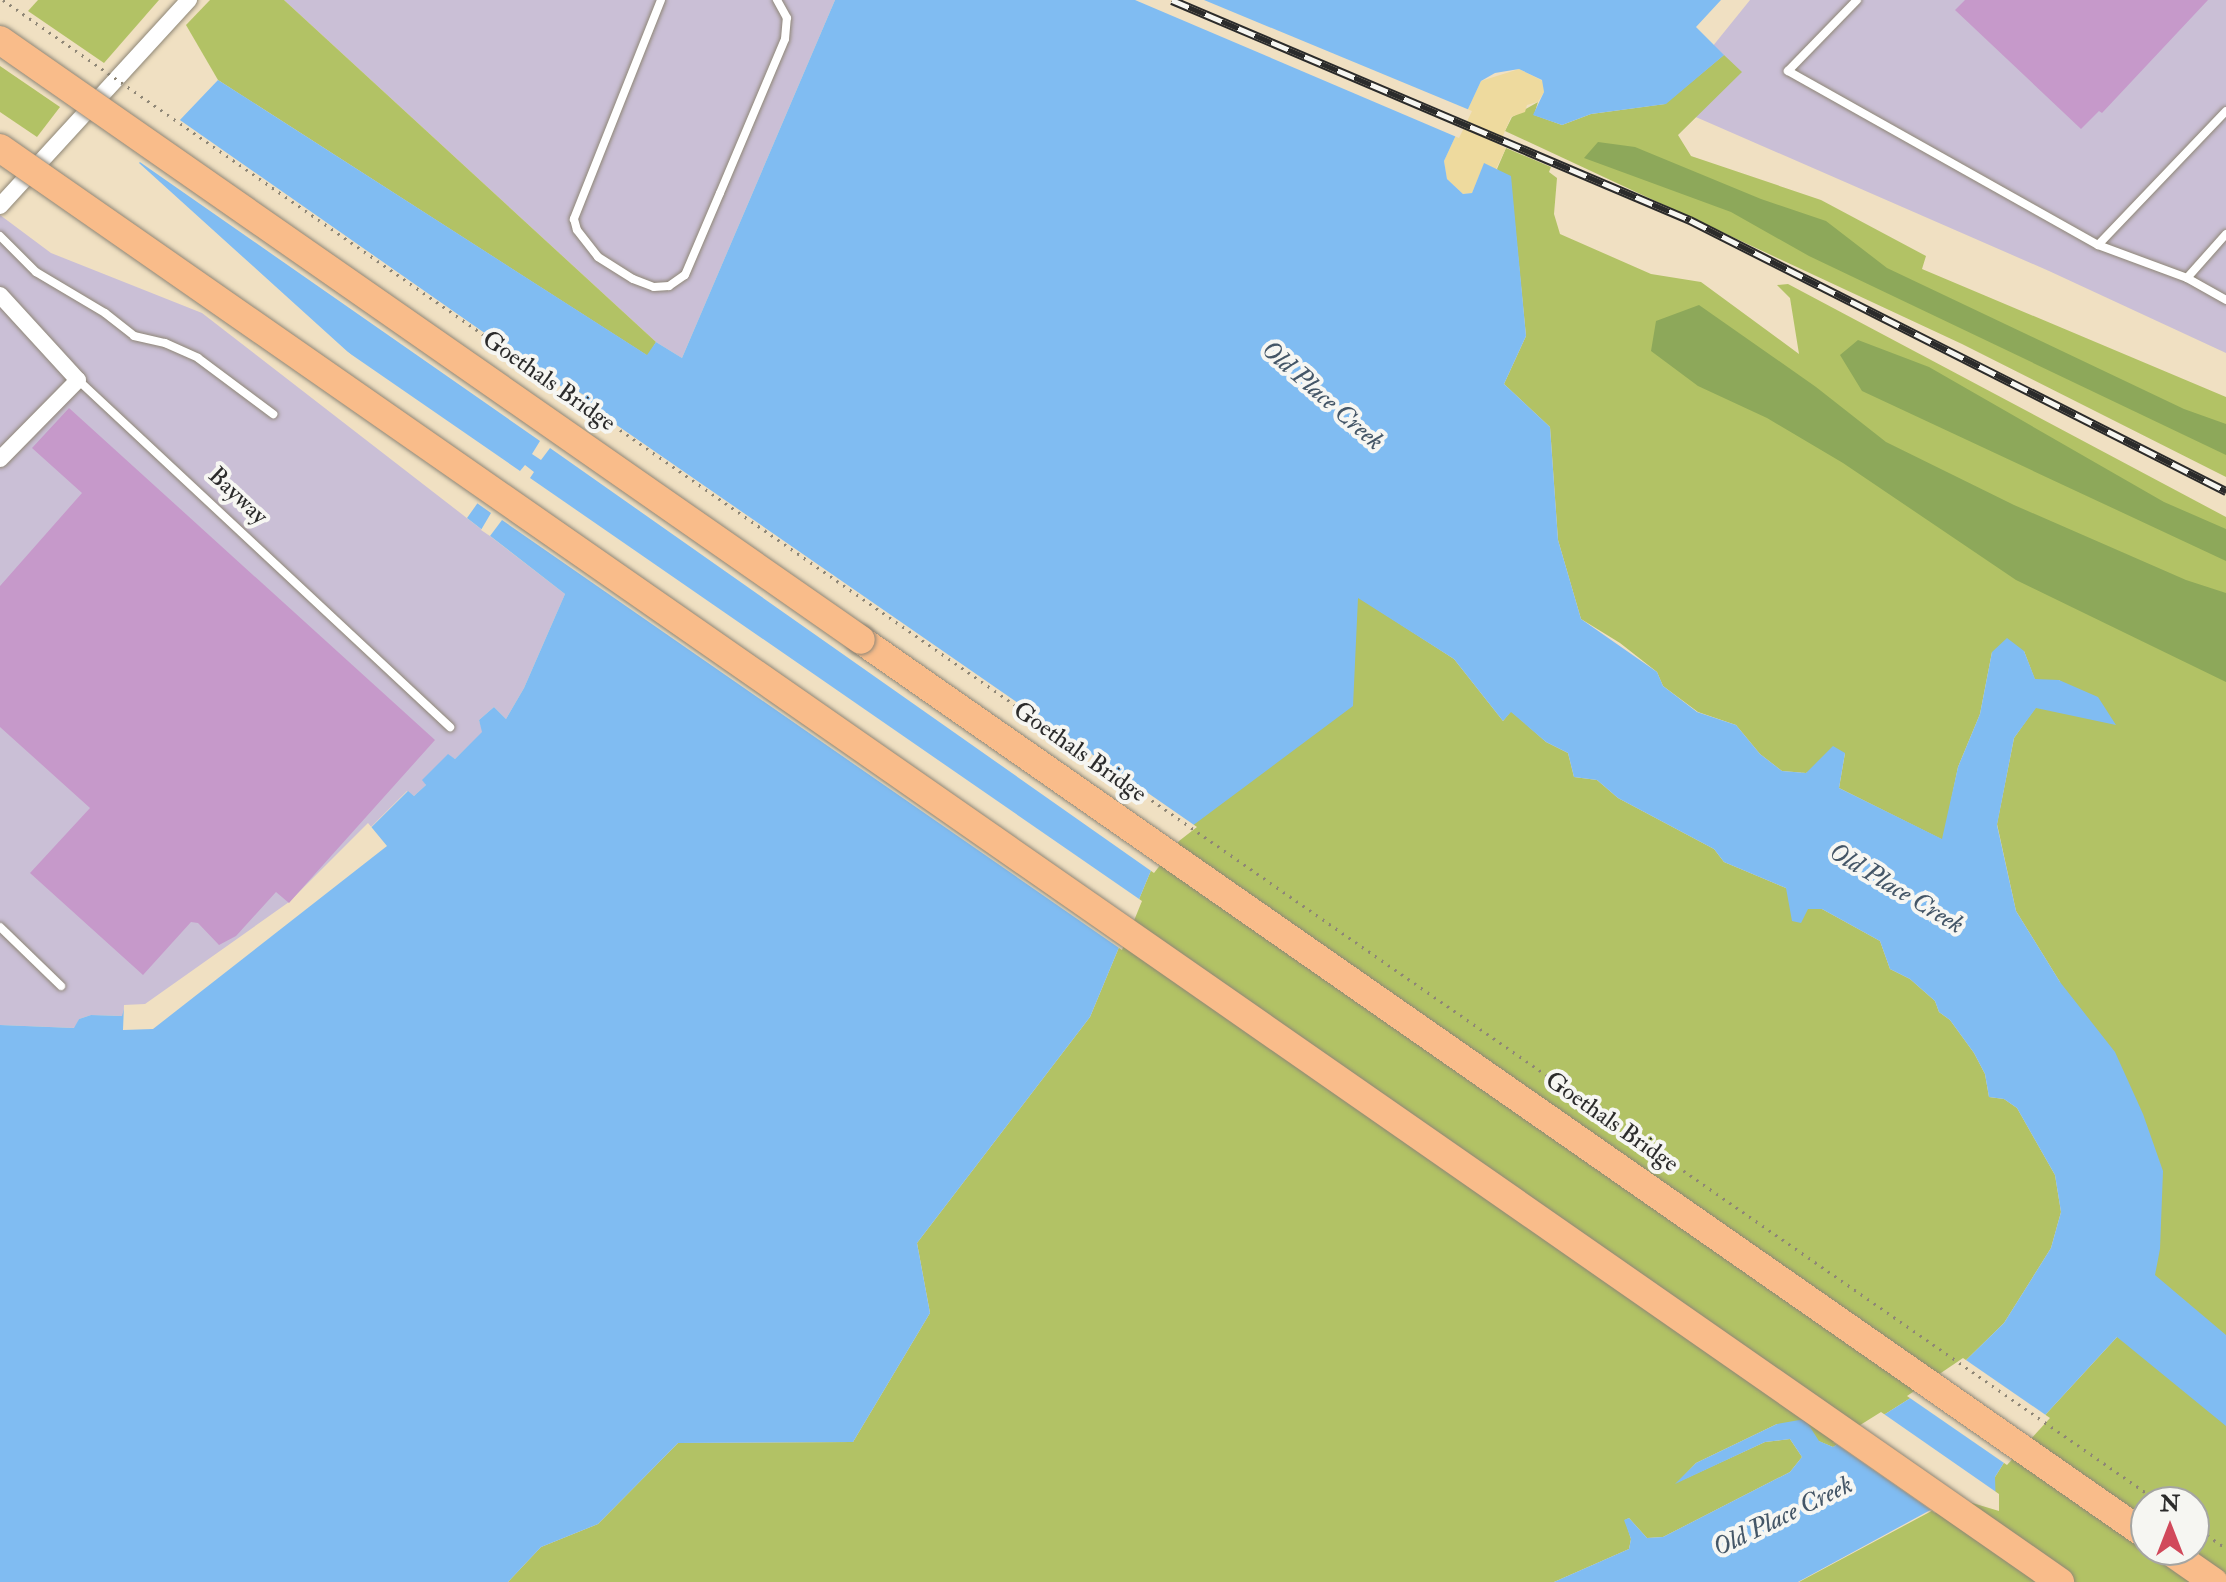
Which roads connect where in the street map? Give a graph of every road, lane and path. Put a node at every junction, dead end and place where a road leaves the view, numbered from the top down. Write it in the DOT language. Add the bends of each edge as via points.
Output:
graph roads {
  1 [pos="3,0"];
  2 [pos="189,0"];
  3 [pos="661,0"];
  4 [pos="777,0"];
  5 [pos="1857,0"];
  6 [pos="0,40"];
  7 [pos="2226,111"];
  8 [pos="0,148"];
  9 [pos="0,206"];
  10 [pos="2226,234"];
  11 [pos="0,236"];
  12 [pos="2098,245"];
  13 [pos="2187,278"];
  14 [pos="0,295"];
  15 [pos="2226,300"];
  16 [pos="78,380"];
  17 [pos="273,414"];
  18 [pos="0,459"];
  19 [pos="450,727"];
  20 [pos="0,927"];
  21 [pos="61,986"];
  22 [pos="2136,1486"];
  23 [pos="2130,1524"];
  24 [pos="2191,1566"];
  25 [pos="2060,1582"];
  26 [pos="2214,1582"];
  1 -- 22 [label="path, Goethals Bridge, bridge"];
  2 -- 9 [label="street"];
  3 -- 4 [label="lane" via="574,219 598,257 654,287 669,286 685,275 785,39 787,18"];
  5 -- 12 [label="lane" via="1788,71"];
  6 -- 23 [label="highway, Goethals Bridge, bridge"];
  7 -- 12 [label="lane"];
  8 -- 25 [label="highway, bridge"];
  10 -- 13 [label="lane"];
  11 -- 17 [label="lane" via="36,272 134,336 198,358"];
  12 -- 13 [label="lane"];
  13 -- 15 [label="lane"];
  14 -- 16 [label="street, Bayway"];
  16 -- 18 [label="street"];
  16 -- 19 [label="lane, Bayway"];
  20 -- 21 [label="lane"];
  24 -- 26 [label="highway"];
}
